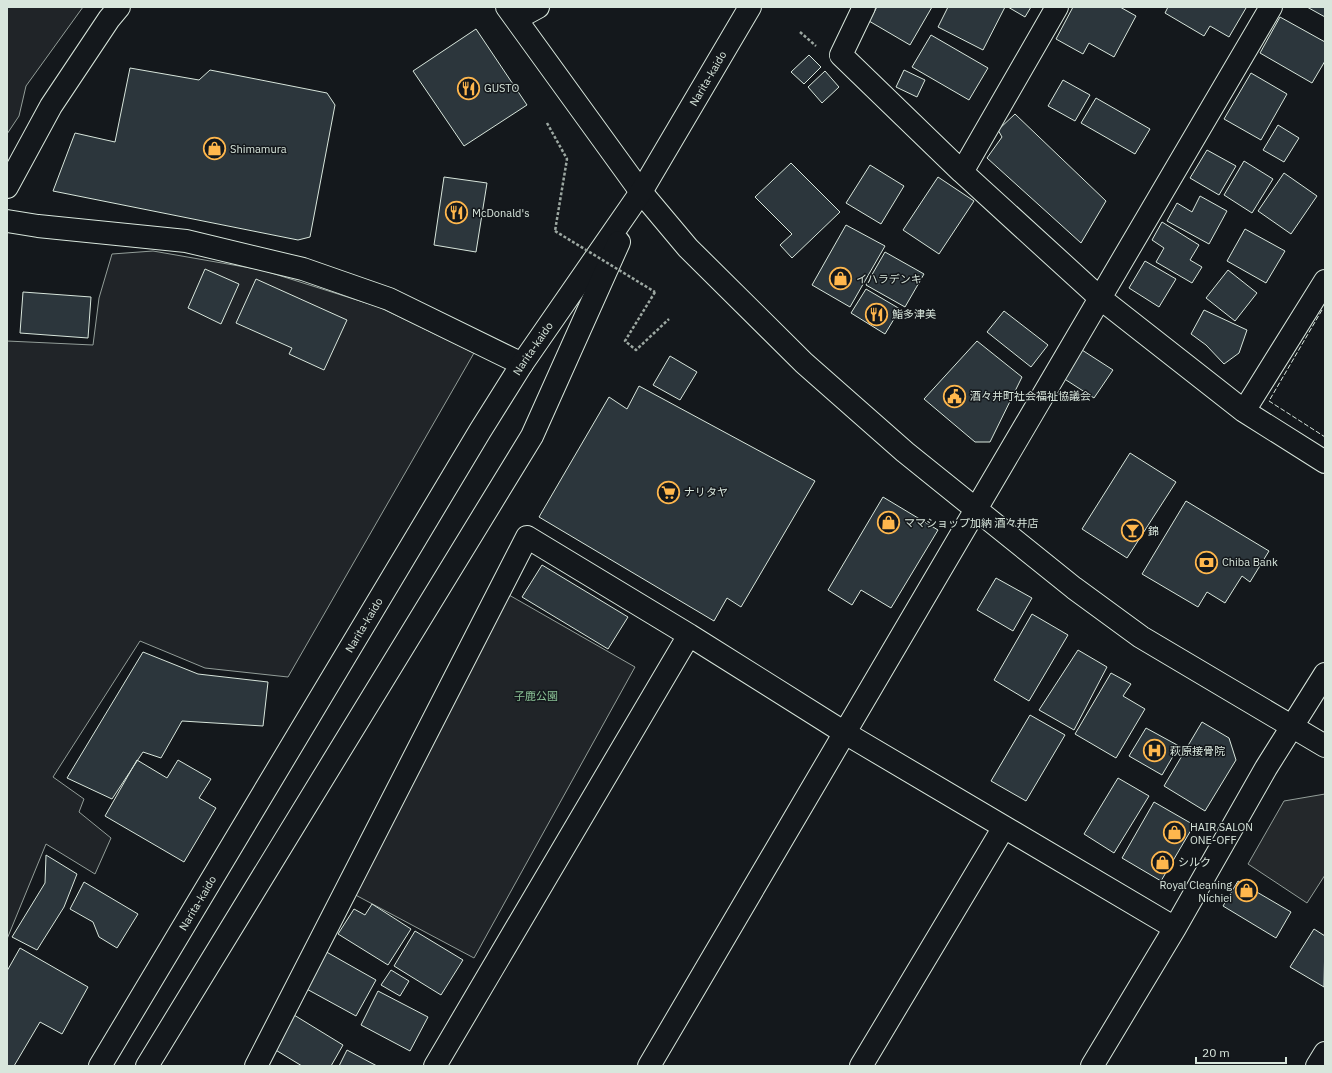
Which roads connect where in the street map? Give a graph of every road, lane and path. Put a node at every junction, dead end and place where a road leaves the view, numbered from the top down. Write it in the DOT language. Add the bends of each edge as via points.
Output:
graph roads {
  1 [pos="119,7"];
  2 [pos="538,7"];
  3 [pos="750,7"];
  4 [pos="864,7"];
  5 [pos="1057,7"];
  6 [pos="1271,7"];
  7 [pos="511,13"];
  8 [pos="547,123"];
  9 [pos="962,172"];
  10 [pos="7,187"];
  11 [pos="641,192"];
  12 [pos="7,221"];
  13 [pos="1325,281"];
  14 [pos="1100,298"];
  15 [pos="669,319"];
  16 [pos="522,364"];
  17 [pos="1244,411"];
  18 [pos="1325,462"];
  19 [pos="976,510"];
  20 [pos="689,635"];
  21 [pos="1325,674"];
  22 [pos="1292,726"];
  23 [pos="845,733"];
  24 [pos="1325,746"];
  25 [pos="1004,827"];
  26 [pos="1175,928"];
  27 [pos="1325,1053"];
  28 [pos="100,1066"];
  29 [pos="147,1066"];
  30 [pos="256,1066"];
  31 [pos="435,1066"];
  32 [pos="649,1066"];
  33 [pos="861,1066"];
  34 [pos="1092,1066"];
  35 [pos="1317,1066"];
  1 -- 10 [label="main road" via="51,106"];
  2 -- 7 [label="main road"];
  3 -- 11 [label="main road, Narita-kaido"];
  4 -- 9 [label="main road" via="841,55"];
  5 -- 9 [label="main road"];
  6 -- 14 [label="main road"];
  7 -- 11 [label="main road"];
  8 -- 15 [label="path, bridge" via="567,159 555,231 655,292 625,341 636,350"];
  9 -- 14 [label="main road"];
  11 -- 16 [label="main road, Narita-kaido"];
  11 -- 19 [label="main road" via="688,248 804,363 905,452"];
  11 -- 29 [label="main road, Narita-kaido" via="532,436"];
  12 -- 16 [label="main road" via="186,241 303,269 389,299"];
  13 -- 17 [label="main road"];
  14 -- 17 [label="main road"];
  14 -- 19 [label="main road"];
  16 -- 28 [label="main road, Narita-kaido"];
  17 -- 18 [label="main road"];
  19 -- 22 [label="main road" via="1074,588 1141,637"];
  19 -- 23 [label="main road"];
  20 -- 23 [label="main road"];
  20 -- 30 [label="main road" via="526,536"];
  20 -- 31 [label="main road"];
  21 -- 22 [label="main road"];
  22 -- 24 [label="main road"];
  22 -- 26 [label="main road"];
  23 -- 25 [label="main road"];
  23 -- 32 [label="main road"];
  25 -- 26 [label="main road"];
  25 -- 33 [label="main road"];
  26 -- 34 [label="main road"];
  27 -- 35 [label="main road"];
}
